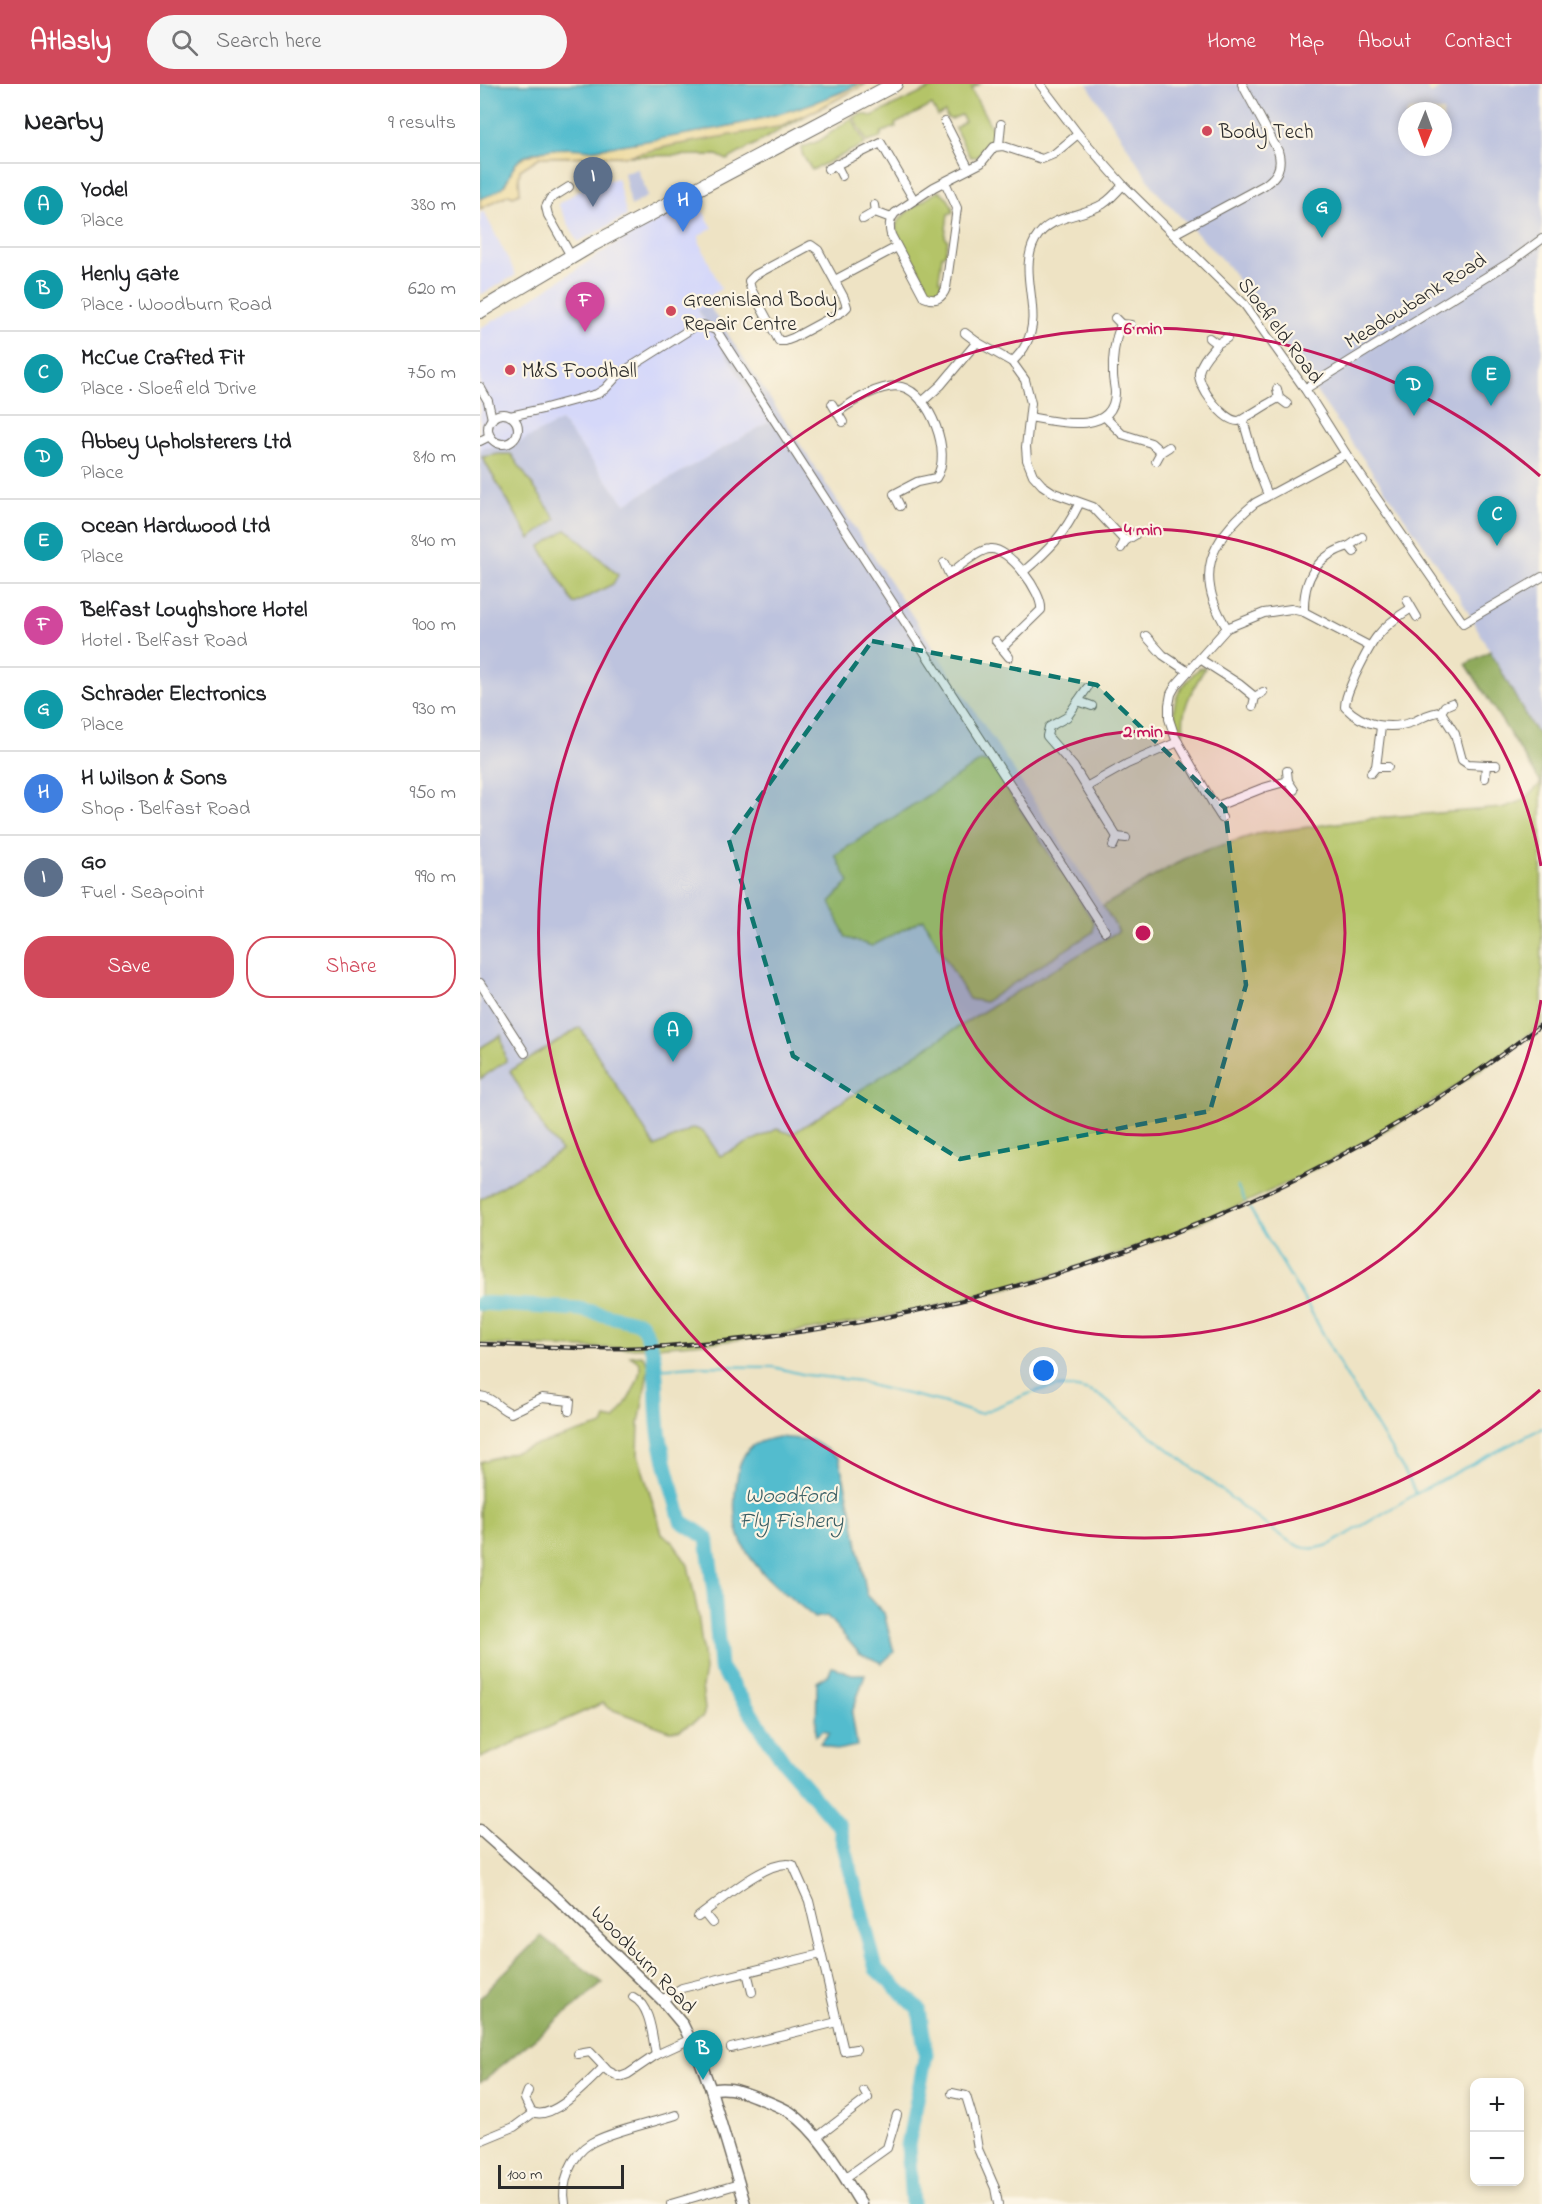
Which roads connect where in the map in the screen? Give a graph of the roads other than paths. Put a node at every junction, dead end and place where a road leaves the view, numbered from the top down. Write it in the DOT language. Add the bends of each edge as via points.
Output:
graph roads {
  1 [pos="895,84"];
  2 [pos="1040,84"];
  3 [pos="1242,84"];
  4 [pos="945,122"];
  5 [pos="1001,124"];
  6 [pos="1078,134"];
  7 [pos="999,145"];
  8 [pos="969,169"];
  9 [pos="842,176"];
  10 [pos="945,182"];
  11 [pos="1123,185"];
  12 [pos="569,188"];
  13 [pos="914,200"];
  14 [pos="891,218"];
  15 [pos="863,219"];
  16 [pos="1174,234"];
  17 [pos="1542,239"];
  18 [pos="897,247"];
  19 [pos="571,256"];
  20 [pos="835,280"];
  21 [pos="480,311"];
  22 [pos="1131,325"];
  23 [pos="965,333"];
  24 [pos="1209,338"];
  25 [pos="1227,338"];
  26 [pos="977,342"];
  27 [pos="1217,344"];
  28 [pos="1012,362"];
  29 [pos="1305,389"];
  30 [pos="481,390"];
  31 [pos="922,402"];
  32 [pos="832,404"];
  33 [pos="1287,404"];
  34 [pos="542,409"];
  35 [pos="838,412"];
  36 [pos="501,416"];
  37 [pos="1030,417"];
  38 [pos="1105,417"];
  39 [pos="1243,420"];
  40 [pos="843,422"];
  41 [pos="518,432"];
  42 [pos="489,436"];
  43 [pos="480,441"];
  44 [pos="1169,447"];
  45 [pos="1161,452"];
  46 [pos="1346,454"];
  47 [pos="1156,461"];
  48 [pos="1268,495"];
  49 [pos="1079,504"];
  50 [pos="900,506"];
  51 [pos="1135,535"];
  52 [pos="1362,537"];
  53 [pos="944,562"];
  54 [pos="1023,572"];
  55 [pos="1542,577"];
  56 [pos="1304,612"];
  57 [pos="1417,617"];
  58 [pos="1227,628"];
  59 [pos="1146,636"];
  60 [pos="1369,646"];
  61 [pos="1009,657"];
  62 [pos="1200,659"];
  63 [pos="1187,671"];
  64 [pos="1087,687"];
  65 [pos="1257,698"];
  66 [pos="1078,701"];
  67 [pos="1452,703"];
  68 [pos="1092,706"];
  69 [pos="1442,712"];
  70 [pos="1381,727"];
  71 [pos="1178,742"];
  72 [pos="1388,767"];
  73 [pos="1287,771"];
  74 [pos="1485,778"];
  75 [pos="1288,781"];
  76 [pos="1086,787"];
  77 [pos="1294,790"];
  78 [pos="1215,807"];
  79 [pos="1222,818"];
  80 [pos="1113,846"];
  81 [pos="1105,931"];
  82 [pos="480,983"];
  83 [pos="525,1053"];
  84 [pos="480,1396"];
  85 [pos="570,1402"];
  86 [pos="480,1830"];
  87 [pos="712,1923"];
  88 [pos="821,1954"];
  89 [pos="747,1972"];
  90 [pos="752,1992"];
  91 [pos="633,1996"];
  92 [pos="662,2000"];
  93 [pos="837,2022"];
  94 [pos="691,2039"];
  95 [pos="731,2048"];
  96 [pos="856,2049"];
  97 [pos="578,2054"];
  98 [pos="656,2055"];
  99 [pos="604,2067"];
  100 [pos="711,2090"];
  101 [pos="528,2091"];
  102 [pos="864,2091"];
  103 [pos="952,2093"];
  104 [pos="533,2113"];
  105 [pos="676,2115"];
  106 [pos="897,2115"];
  107 [pos="816,2138"];
  108 [pos="480,2139"];
  109 [pos="845,2178"];
  110 [pos="739,2184"];
  111 [pos="689,2201"];
  112 [pos="565,2204"];
  113 [pos="671,2204"];
  114 [pos="745,2204"];
  115 [pos="861,2204"];
  116 [pos="998,2204"];
  1 -- 19 [label="highway"];
  2 -- 6 [label="street, Sloefield Road"];
  3 -- 16 [label="street" via="1278,151 1279,171 1268,183"];
  4 -- 8 [label="street"];
  5 -- 7 [label="street"];
  6 -- 7 [label="street" via="1042,159"];
  6 -- 11 [label="street, Sloefield Road"];
  7 -- 8 [label="street"];
  8 -- 10 [label="street"];
  9 -- 13 [label="street" via="832,166 881,143"];
  10 -- 13 [label="street"];
  10 -- 18 [label="street" via="957,208 944,295 938,300 924,297"];
  11 -- 16 [label="street, Sloefield Road"];
  11 -- 28 [label="street" via="1102,205 1051,223 1036,238 1029,263 1031,330 1027,343"];
  12 -- 19 [label="street" via="552,197 546,207"];
  13 -- 14 [label="street"];
  14 -- 15 [label="street" via="875,209"];
  14 -- 18 [label="street" via="889,226"];
  16 -- 29 [label="street, Sloefield Road" via="1245,305"];
  17 -- 29 [label="street, Meadowbank Road"];
  18 -- 20 [label="street"];
  19 -- 21 [label="highway"];
  20 -- 20 [label="street" via="811,245 755,275 749,283 777,338 785,341 846,309 847,303"];
  22 -- 38 [label="street" via="1118,321 1112,372 1114,398"];
  23 -- 26 [label="street"];
  24 -- 27 [label="street"];
  25 -- 27 [label="street"];
  26 -- 28 [label="street"];
  26 -- 31 [label="street"];
  27 -- 39 [label="street" via="1201,366 1200,381 1223,414"];
  28 -- 37 [label="street" via="1029,391"];
  29 -- 46 [label="street, Sloefield Road"];
  30 -- 36 [label="street"];
  31 -- 35 [label="street" via="911,391 898,386 858,398"];
  31 -- 50 [label="street" via="939,433 939,473 936,478 890,493"];
  32 -- 35 [label="street"];
  33 -- 39 [label="street" via="1278,394"];
  34 -- 36 [label="street"];
  34 -- 41 [label="street" via="522,422"];
  34 -- 81 [label="street" via="597,394 618,375 696,325 716,330"];
  35 -- 40 [label="street"];
  36 -- 41 [label="street" via="516,423"];
  36 -- 42 [label="street" via="488,427"];
  37 -- 38 [label="street" via="1090,423"];
  37 -- 49 [label="street" via="1026,447 1033,475 1054,494"];
  38 -- 45 [label="street" via="1122,434 1145,441"];
  39 -- 48 [label="street"];
  41 -- 42 [label="street" via="507,443 497,443"];
  42 -- 43 [label="street"];
  44 -- 45 [label="street"];
  45 -- 47 [label="street"];
  46 -- 48 [label="street"];
  46 -- 55 [label="street, Sloefield Road" via="1463,623"];
  48 -- 58 [label="street" via="1235,522 1209,564 1211,596"];
  49 -- 51 [label="street" via="1101,513 1123,544"];
  49 -- 54 [label="street" via="1068,528"];
  52 -- 56 [label="street" via="1351,549 1339,549 1314,570 1305,589"];
  53 -- 54 [label="street" via="949,574 989,549 1004,553"];
  54 -- 61 [label="street" via="1038,594 1041,610 1000,644"];
  56 -- 58 [label="street" via="1291,609 1264,613"];
  56 -- 60 [label="street"];
  57 -- 60 [label="street" via="1408,605"];
  58 -- 62 [label="street"];
  59 -- 63 [label="street" via="1163,655"];
  60 -- 70 [label="street" via="1345,707"];
  62 -- 63 [label="street"];
  62 -- 65 [label="street"];
  63 -- 71 [label="street" via="1171,694 1169,705 1170,725"];
  64 -- 66 [label="street"];
  66 -- 68 [label="street"];
  66 -- 76 [label="street" via="1067,717 1049,727 1047,736"];
  67 -- 69 [label="street"];
  69 -- 70 [label="street" via="1402,725"];
  69 -- 74 [label="street" via="1455,734 1462,760 1491,765"];
  70 -- 72 [label="street" via="1373,770"];
  71 -- 76 [label="street"];
  71 -- 78 [label="street"];
  73 -- 75 [label="street"];
  75 -- 77 [label="street"];
  75 -- 78 [label="street"];
  76 -- 80 [label="street" via="1121,837"];
  78 -- 79 [label="street"];
  82 -- 83 [label="street"];
  84 -- 85 [label="street" via="511,1413 542,1398"];
  86 -- 92 [label="street, Woodburn Road"];
  87 -- 88 [label="street" via="701,1915 765,1870 791,1864 809,1900"];
  88 -- 89 [label="street"];
  88 -- 93 [label="street"];
  89 -- 90 [label="street"];
  89 -- 92 [label="street" via="682,1988"];
  91 -- 98 [label="street" via="647,2016"];
  92 -- 94 [label="street, Woodburn Road"];
  93 -- 95 [label="street"];
  93 -- 96 [label="street" via="844,2051"];
  94 -- 98 [label="street"];
  94 -- 100 [label="street, Woodburn Road"];
  97 -- 99 [label="street" via="590,2052"];
  98 -- 99 [label="street" via="620,2077"];
  99 -- 104 [label="street" via="554,2110"];
  100 -- 107 [label="street" via="728,2088 767,2101 788,2111"];
  100 -- 110 [label="street, Woodburn Road"];
  101 -- 104 [label="street" via="525,2099"];
  102 -- 107 [label="street" via="868,2098"];
  103 -- 116 [label="street" via="966,2096 978,2149"];
  104 -- 108 [label="street" via="507,2131"];
  105 -- 112 [label="street" via="587,2146 567,2175"];
  106 -- 109 [label="street" via="887,2149"];
  107 -- 109 [label="street"];
  109 -- 115 [label="street"];
  110 -- 111 [label="street"];
  110 -- 114 [label="street, Woodburn Road"];
  111 -- 113 [label="street"];
}
